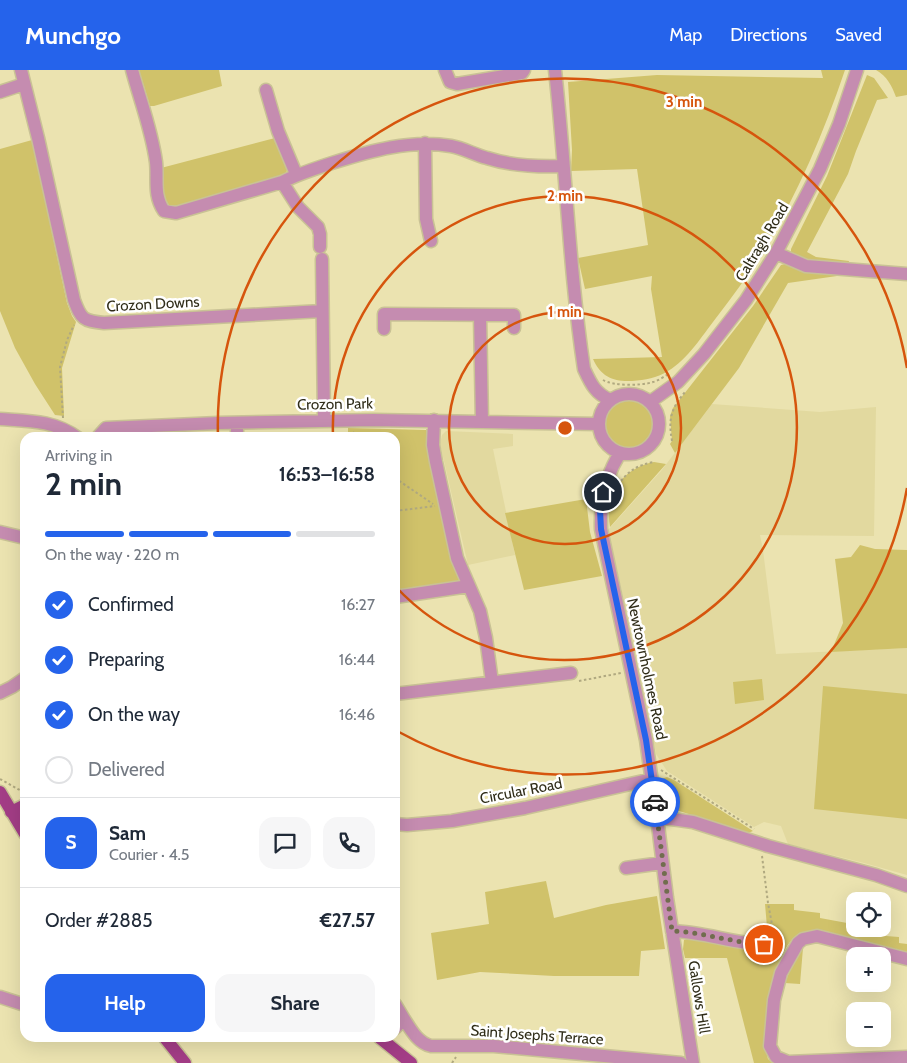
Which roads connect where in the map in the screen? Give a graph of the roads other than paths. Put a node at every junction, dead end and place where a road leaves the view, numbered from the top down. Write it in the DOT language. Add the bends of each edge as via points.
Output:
graph roads {
  1 [pos="21,70"];
  2 [pos="132,70"];
  3 [pos="445,70"];
  4 [pos="524,70"];
  5 [pos="555,70"];
  6 [pos="857,70"];
  7 [pos="24,84"];
  8 [pos="266,90"];
  9 [pos="0,92"];
  10 [pos="425,143"];
  11 [pos="563,166"];
  12 [pos="296,174"];
  13 [pos="282,182"];
  14 [pos="431,241"];
  15 [pos="776,253"];
  16 [pos="907,274"];
  17 [pos="322,311"];
  18 [pos="480,314"];
  19 [pos="514,328"];
  20 [pos="384,329"];
  21 [pos="610,400"];
  22 [pos="650,402"];
  23 [pos="0,419"];
  24 [pos="324,420"];
  25 [pos="434,420"];
  26 [pos="482,422"];
  27 [pos="237,423"];
  28 [pos="598,424"];
  29 [pos="69,432"];
  30 [pos="102,432"];
  31 [pos="237,432"];
  32 [pos="620,453"];
  33 [pos="0,532"];
  34 [pos="20,537"];
  35 [pos="470,586"];
  36 [pos="400,596"];
  37 [pos="571,673"];
  38 [pos="20,681"];
  39 [pos="492,682"];
  40 [pos="0,693"];
  41 [pos="400,693"];
  42 [pos="652,779"];
  43 [pos="0,792"];
  44 [pos="20,808"];
  45 [pos="12,812"];
  46 [pos="657,817"];
  47 [pos="400,824"];
  48 [pos="20,826"];
  49 [pos="662,863"];
  50 [pos="626,868"];
  51 [pos="907,886"];
  52 [pos="672,931"];
  53 [pos="764,944"];
  54 [pos="907,959"];
  55 [pos="0,998"];
  56 [pos="20,1004"];
  57 [pos="400,1025"];
  58 [pos="167,1042"];
  59 [pos="387,1042"];
  60 [pos="907,1058"];
  61 [pos="185,1063"];
  62 [pos="411,1063"];
  63 [pos="681,1063"];
  64 [pos="693,1063"];
  1 -- 7 [label="street"];
  2 -- 13 [label="street" via="156,162 158,202 164,211 176,213"];
  3 -- 4 [label="street" via="450,82 457,84 522,73"];
  5 -- 11 [label="street"];
  6 -- 15 [label="street, Caltragh Road" via="820,169"];
  7 -- 9 [label="street"];
  7 -- 17 [label="street, Crozon Downs" via="72,291 80,315 88,322"];
  8 -- 12 [label="street"];
  10 -- 11 [label="street" via="453,146 509,164"];
  10 -- 12 [label="street" via="363,154"];
  10 -- 14 [label="street" via="426,219"];
  11 -- 21 [label="street" via="584,369 599,395"];
  12 -- 13 [label="street"];
  13 -- 17 [label="street" via="298,207 318,227"];
  15 -- 16 [label="street" via="806,266"];
  15 -- 22 [label="street, Caltragh Road" via="746,300 704,354 678,382"];
  17 -- 24 [label="street"];
  18 -- 19 [label="street" via="514,315"];
  18 -- 20 [label="street" via="384,314"];
  18 -- 26 [label="street"];
  21 -- 22 [label="street" via="626,393"];
  21 -- 28 [label="street" via="601,411"];
  22 -- 32 [label="street" via="659,420 655,440 640,452"];
  23 -- 29 [label="street" via="41,422"];
  24 -- 25 [label="street, Crozon Park"];
  24 -- 27 [label="street, Crozon Park"];
  25 -- 26 [label="street, Crozon Park"];
  25 -- 35 [label="street" via="440,505"];
  26 -- 28 [label="street, Crozon Park"];
  27 -- 30 [label="street, Crozon Park" via="114,427"];
  27 -- 31 [label="street"];
  28 -- 32 [label="street" via="604,442"];
  32 -- 42 [label="street, Newtownholmes Road" via="603,492 601,529"];
  33 -- 34 [label="street"];
  35 -- 36 [label="street"];
  35 -- 39 [label="street" via="480,611"];
  37 -- 39 [label="street"];
  38 -- 40 [label="street"];
  39 -- 41 [label="street"];
  42 -- 46 [label="street, Newtownholmes Road"];
  42 -- 47 [label="street, Circular Road" via="525,808 452,821"];
  43 -- 45 [label="main road"];
  44 -- 45 [label="main road"];
  45 -- 48 [label="main road"];
  46 -- 49 [label="street, Gallows Hill"];
  46 -- 51 [label="street" via="759,838 821,862"];
  49 -- 50 [label="street"];
  49 -- 52 [label="street, Gallows Hill"];
  52 -- 53 [label="street" via="687,931 746,944"];
  52 -- 64 [label="street, Gallows Hill"];
  54 -- 60 [label="street" via="817,936 803,939 781,973 774,1000 770,1046 776,1057 788,1062"];
  55 -- 56 [label="street"];
  57 -- 63 [label="street, Saint Josephs Terrace" via="431,1046 494,1046"];
  58 -- 61 [label="main road"];
  59 -- 62 [label="main road"];
}
